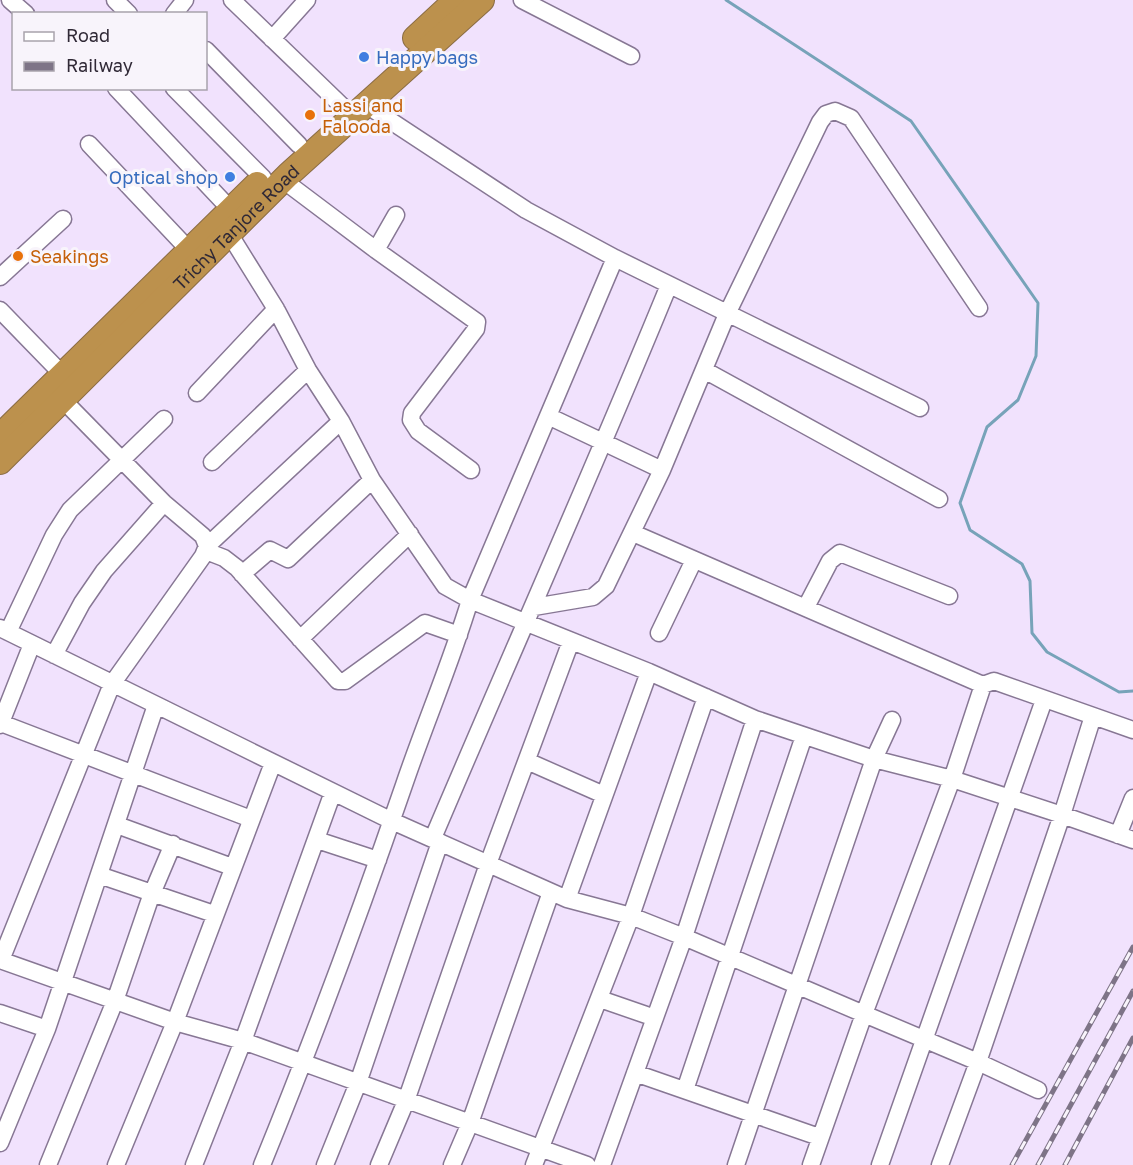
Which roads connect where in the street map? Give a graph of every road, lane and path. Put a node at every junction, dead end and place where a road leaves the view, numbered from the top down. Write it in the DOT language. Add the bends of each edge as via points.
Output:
graph roads {
  1 [pos="10,0"];
  2 [pos="115,0"];
  3 [pos="185,0"];
  4 [pos="232,0"];
  5 [pos="307,0"];
  6 [pos="482,0"];
  7 [pos="522,0"];
  8 [pos="448,2"];
  9 [pos="24,12"];
  10 [pos="127,12"];
  11 [pos="176,12"];
  12 [pos="272,39"];
  13 [pos="207,51"];
  14 [pos="631,56"];
  15 [pos="118,90"];
  16 [pos="176,90"];
  17 [pos="354,105"];
  18 [pos="90,144"];
  19 [pos="299,145"];
  20 [pos="273,179"];
  21 [pos="231,210"];
  22 [pos="396,215"];
  23 [pos="63,219"];
  24 [pos="230,235"];
  25 [pos="189,250"];
  26 [pos="376,250"];
  27 [pos="615,258"];
  28 [pos="0,277"];
  29 [pos="669,285"];
  30 [pos="979,308"];
  31 [pos="276,309"];
  32 [pos="0,310"];
  33 [pos="727,314"];
  34 [pos="308,370"];
  35 [pos="706,370"];
  36 [pos="63,375"];
  37 [pos="197,393"];
  38 [pos="63,400"];
  39 [pos="920,408"];
  40 [pos="548,416"];
  41 [pos="164,419"];
  42 [pos="341,421"];
  43 [pos="0,436"];
  44 [pos="604,444"];
  45 [pos="122,460"];
  46 [pos="0,462"];
  47 [pos="212,462"];
  48 [pos="471,470"];
  49 [pos="662,470"];
  50 [pos="372,480"];
  51 [pos="939,499"];
  52 [pos="164,504"];
  53 [pos="633,533"];
  54 [pos="410,534"];
  55 [pos="206,548"];
  56 [pos="694,560"];
  57 [pos="234,567"];
  58 [pos="950,596"];
  59 [pos="470,600"];
  60 [pos="534,607"];
  61 [pos="806,607"];
  62 [pos="526,623"];
  63 [pos="4,630"];
  64 [pos="659,633"];
  65 [pos="300,639"];
  66 [pos="571,641"];
  67 [pos="32,644"];
  68 [pos="457,644"];
  69 [pos="54,655"];
  70 [pos="649,672"];
  71 [pos="112,684"];
  72 [pos="983,685"];
  73 [pos="706,697"];
  74 [pos="1044,700"];
  75 [pos="156,705"];
  76 [pos="1093,716"];
  77 [pos="755,719"];
  78 [pos="892,720"];
  79 [pos="1,724"];
  80 [pos="1133,730"];
  81 [pos="804,736"];
  82 [pos="82,756"];
  83 [pos="874,759"];
  84 [pos="526,761"];
  85 [pos="273,763"];
  86 [pos="133,775"];
  87 [pos="952,778"];
  88 [pos="324,788"];
  89 [pos="603,795"];
  90 [pos="1010,797"];
  91 [pos="1133,798"];
  92 [pos="1062,815"];
  93 [pos="251,819"];
  94 [pos="392,821"];
  95 [pos="117,825"];
  96 [pos="1125,837"];
  97 [pos="317,840"];
  98 [pos="437,840"];
  99 [pos="173,844"];
  100 [pos="378,860"];
  101 [pos="488,864"];
  102 [pos="232,867"];
  103 [pos="99,875"];
  104 [pos="551,892"];
  105 [pos="152,893"];
  106 [pos="567,899"];
  107 [pos="214,914"];
  108 [pos="631,916"];
  109 [pos="684,937"];
  110 [pos="730,958"];
  111 [pos="1,960"];
  112 [pos="64,980"];
  113 [pos="800,984"];
  114 [pos="600,999"];
  115 [pos="115,1001"];
  116 [pos="0,1013"];
  117 [pos="864,1014"];
  118 [pos="655,1018"];
  119 [pos="175,1022"];
  120 [pos="48,1029"];
  121 [pos="924,1038"];
  122 [pos="243,1041"];
  123 [pos="978,1062"];
  124 [pos="304,1063"];
  125 [pos="635,1073"];
  126 [pos="358,1083"];
  127 [pos="685,1090"];
  128 [pos="1038,1090"];
  129 [pos="406,1101"];
  130 [pos="754,1116"];
  131 [pos="470,1123"];
  132 [pos="819,1137"];
  133 [pos="0,1143"];
  134 [pos="542,1147"];
  135 [pos="48,1165"];
  136 [pos="116,1165"];
  137 [pos="194,1165"];
  138 [pos="262,1165"];
  139 [pos="325,1165"];
  140 [pos="379,1165"];
  141 [pos="452,1165"];
  142 [pos="534,1165"];
  143 [pos="587,1165"];
  144 [pos="602,1165"];
  145 [pos="736,1165"];
  146 [pos="811,1165"];
  147 [pos="880,1165"];
  148 [pos="940,1165"];
  1 -- 9 [label="street"];
  2 -- 10 [label="street"];
  3 -- 11 [label="street"];
  4 -- 12 [label="street"];
  5 -- 12 [label="street"];
  6 -- 17 [label="highway, Trichy Tanjore Road"];
  7 -- 14 [label="street"];
  8 -- 17 [label="highway, Trichy Tanjore Road"];
  12 -- 17 [label="street"];
  13 -- 19 [label="street"];
  15 -- 21 [label="street"];
  16 -- 20 [label="street"];
  17 -- 19 [label="highway, Trichy Tanjore Road"];
  17 -- 20 [label="highway, Trichy Tanjore Road"];
  17 -- 27 [label="street" via="526,210"];
  18 -- 25 [label="street"];
  19 -- 20 [label="highway, Trichy Tanjore Road"];
  20 -- 21 [label="highway, Trichy Tanjore Road"];
  20 -- 24 [label="highway, Trichy Tanjore Road"];
  20 -- 26 [label="street"];
  21 -- 25 [label="highway, Trichy Tanjore Road"];
  22 -- 26 [label="street"];
  23 -- 28 [label="street"];
  24 -- 31 [label="street"];
  24 -- 38 [label="highway, Trichy Tanjore Road"];
  25 -- 36 [label="highway, Trichy Tanjore Road"];
  26 -- 48 [label="street" via="477,322 476,329 412,413 411,420 418,431"];
  27 -- 29 [label="street"];
  27 -- 40 [label="street"];
  29 -- 33 [label="street"];
  29 -- 44 [label="street"];
  30 -- 33 [label="street" via="851,118 834,111 820,122"];
  31 -- 34 [label="street"];
  31 -- 37 [label="street"];
  32 -- 36 [label="street"];
  33 -- 35 [label="street"];
  33 -- 39 [label="street"];
  34 -- 42 [label="street"];
  34 -- 47 [label="street"];
  35 -- 49 [label="street"];
  35 -- 51 [label="street"];
  36 -- 43 [label="highway, Trichy Tanjore Road"];
  38 -- 45 [label="street"];
  38 -- 46 [label="highway, Trichy Tanjore Road"];
  40 -- 44 [label="street"];
  40 -- 59 [label="street"];
  41 -- 45 [label="street"];
  42 -- 50 [label="street"];
  42 -- 55 [label="street"];
  44 -- 49 [label="street"];
  44 -- 60 [label="street"];
  45 -- 52 [label="street"];
  45 -- 63 [label="street" via="65,519"];
  49 -- 53 [label="street"];
  50 -- 54 [label="street"];
  50 -- 57 [label="street" via="288,559 270,550"];
  52 -- 55 [label="street" via="203,536"];
  52 -- 69 [label="street" via="104,571"];
  53 -- 56 [label="street"];
  53 -- 60 [label="street" via="599,594"];
  54 -- 59 [label="street" via="445,586"];
  54 -- 65 [label="street"];
  55 -- 57 [label="street"];
  55 -- 71 [label="street"];
  56 -- 61 [label="street"];
  56 -- 64 [label="street"];
  57 -- 65 [label="street"];
  58 -- 61 [label="street" via="840,553 830,561"];
  59 -- 62 [label="street"];
  59 -- 68 [label="street"];
  60 -- 62 [label="street"];
  61 -- 72 [label="street"];
  62 -- 66 [label="street"];
  62 -- 98 [label="street"];
  63 -- 67 [label="street"];
  65 -- 68 [label="street" via="342,682 425,623"];
  66 -- 70 [label="street"];
  66 -- 84 [label="street"];
  67 -- 69 [label="street"];
  67 -- 79 [label="street"];
  68 -- 94 [label="street"];
  69 -- 71 [label="street"];
  70 -- 73 [label="street"];
  70 -- 89 [label="street"];
  71 -- 75 [label="street"];
  71 -- 82 [label="street"];
  72 -- 74 [label="street" via="993,681"];
  72 -- 87 [label="street"];
  73 -- 77 [label="street"];
  73 -- 108 [label="street"];
  74 -- 76 [label="street"];
  74 -- 90 [label="street"];
  75 -- 85 [label="street"];
  75 -- 86 [label="street"];
  76 -- 80 [label="street"];
  76 -- 92 [label="street"];
  77 -- 81 [label="street"];
  77 -- 109 [label="street"];
  78 -- 83 [label="street"];
  79 -- 82 [label="street"];
  81 -- 83 [label="street"];
  81 -- 110 [label="street"];
  82 -- 86 [label="street"];
  82 -- 111 [label="street"];
  83 -- 87 [label="street"];
  83 -- 113 [label="street"];
  84 -- 89 [label="street"];
  84 -- 101 [label="street"];
  85 -- 88 [label="street"];
  85 -- 93 [label="street"];
  86 -- 93 [label="street"];
  86 -- 95 [label="street"];
  87 -- 90 [label="street"];
  87 -- 117 [label="street"];
  88 -- 94 [label="street"];
  88 -- 97 [label="street"];
  89 -- 106 [label="street"];
  90 -- 92 [label="street"];
  90 -- 121 [label="street"];
  91 -- 96 [label="street"];
  92 -- 96 [label="street"];
  92 -- 123 [label="street"];
  93 -- 102 [label="street"];
  94 -- 98 [label="street"];
  94 -- 100 [label="street"];
  95 -- 99 [label="street"];
  95 -- 103 [label="street"];
  97 -- 100 [label="street"];
  97 -- 122 [label="street"];
  98 -- 101 [label="street"];
  98 -- 126 [label="street"];
  99 -- 102 [label="street"];
  99 -- 105 [label="street"];
  100 -- 124 [label="street"];
  101 -- 104 [label="street"];
  101 -- 129 [label="street"];
  102 -- 107 [label="street"];
  103 -- 105 [label="street"];
  103 -- 112 [label="street"];
  104 -- 106 [label="street"];
  104 -- 131 [label="street"];
  105 -- 107 [label="street"];
  105 -- 115 [label="street"];
  106 -- 108 [label="street"];
  107 -- 119 [label="street"];
  108 -- 109 [label="street"];
  108 -- 114 [label="street"];
  109 -- 110 [label="street"];
  109 -- 118 [label="street"];
  110 -- 113 [label="street"];
  110 -- 127 [label="street"];
  111 -- 112 [label="street"];
  112 -- 115 [label="street"];
  112 -- 120 [label="street"];
  113 -- 117 [label="street"];
  113 -- 130 [label="street"];
  114 -- 118 [label="street"];
  114 -- 134 [label="street"];
  115 -- 119 [label="street"];
  115 -- 135 [label="street"];
  116 -- 120 [label="street"];
  117 -- 121 [label="street"];
  117 -- 132 [label="street"];
  118 -- 125 [label="street"];
  119 -- 122 [label="street"];
  119 -- 136 [label="street"];
  120 -- 133 [label="street"];
  121 -- 123 [label="street"];
  121 -- 147 [label="street"];
  122 -- 124 [label="street"];
  122 -- 137 [label="street"];
  123 -- 128 [label="street"];
  123 -- 148 [label="street"];
  124 -- 126 [label="street"];
  124 -- 138 [label="street"];
  125 -- 127 [label="street"];
  125 -- 144 [label="street"];
  126 -- 129 [label="street"];
  126 -- 139 [label="street"];
  127 -- 130 [label="street"];
  129 -- 131 [label="street"];
  129 -- 140 [label="street"];
  130 -- 132 [label="street"];
  130 -- 145 [label="street"];
  131 -- 134 [label="street"];
  131 -- 141 [label="street"];
  132 -- 146 [label="street"];
  134 -- 142 [label="street"];
  134 -- 143 [label="street"];
}
